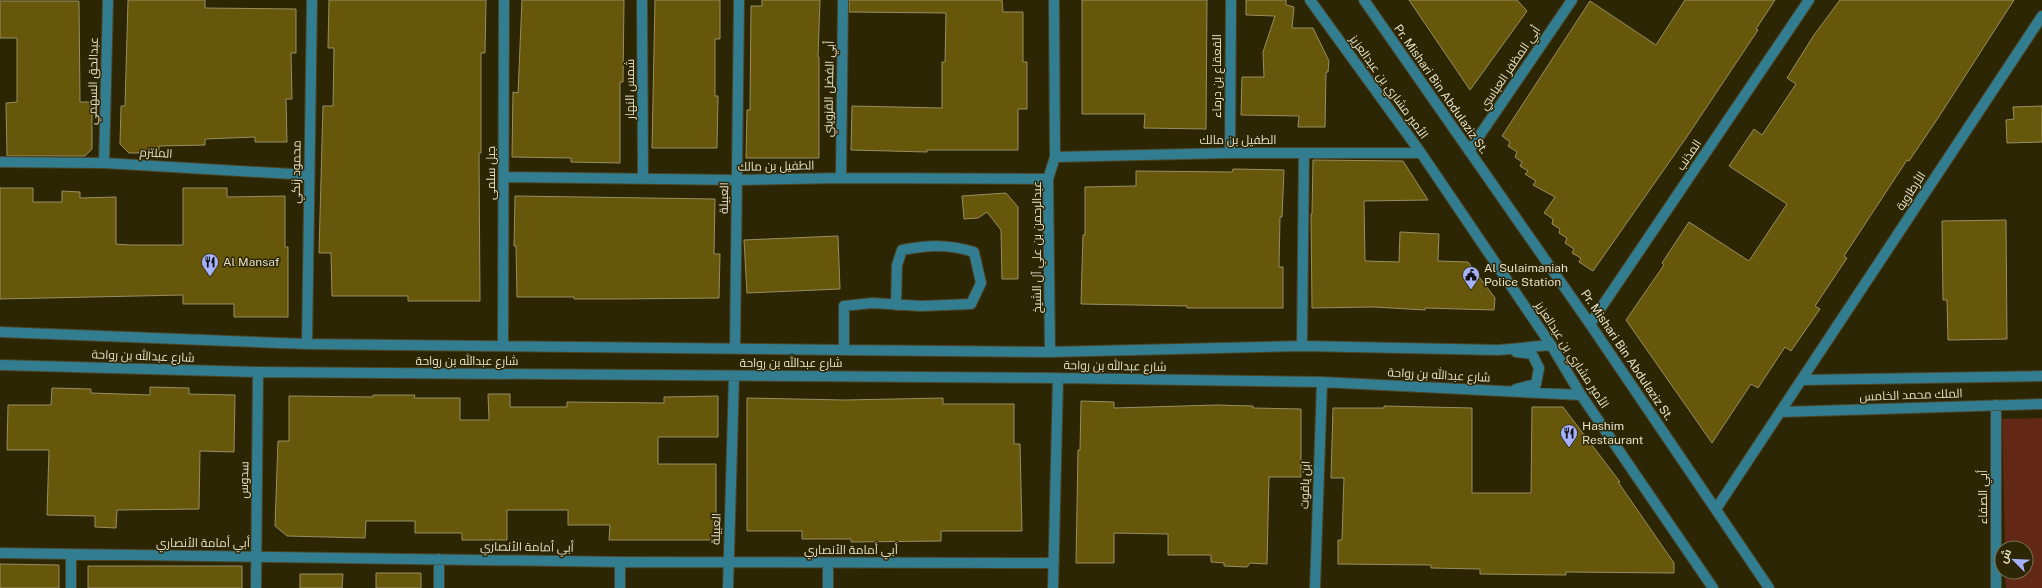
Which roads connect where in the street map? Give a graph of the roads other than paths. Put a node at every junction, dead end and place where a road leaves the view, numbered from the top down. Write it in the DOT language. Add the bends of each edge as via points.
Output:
graph roads {
  1 [pos="108,0"];
  2 [pos="312,0"];
  3 [pos="504,0"];
  4 [pos="642,0"];
  5 [pos="739,0"];
  6 [pos="843,0"];
  7 [pos="1054,0"];
  8 [pos="1231,0"];
  9 [pos="1310,0"];
  10 [pos="1364,0"];
  11 [pos="1572,0"];
  12 [pos="1809,0"];
  13 [pos="2042,16"];
  14 [pos="1469,151"];
  15 [pos="1230,153"];
  16 [pos="1304,153"];
  17 [pos="1421,153"];
  18 [pos="1055,157"];
  19 [pos="0,162"];
  20 [pos="104,163"];
  21 [pos="309,175"];
  22 [pos="504,177"];
  23 [pos="643,178"];
  24 [pos="841,178"];
  25 [pos="1048,179"];
  26 [pos="737,180"];
  27 [pos="896,305"];
  28 [pos="1590,324"];
  29 [pos="0,332"];
  30 [pos="307,344"];
  31 [pos="503,345"];
  32 [pos="1551,345"];
  33 [pos="1302,346"];
  34 [pos="735,348"];
  35 [pos="844,350"];
  36 [pos="1499,350"];
  37 [pos="1050,352"];
  38 [pos="0,365"];
  39 [pos="258,372"];
  40 [pos="734,376"];
  41 [pos="2042,376"];
  42 [pos="1058,378"];
  43 [pos="1802,380"];
  44 [pos="1322,382"];
  45 [pos="1503,392"];
  46 [pos="1581,395"];
  47 [pos="2042,404"];
  48 [pos="1996,405"];
  49 [pos="1781,412"];
  50 [pos="1716,509"];
  51 [pos="0,553"];
  52 [pos="71,555"];
  53 [pos="256,556"];
  54 [pos="439,558"];
  55 [pos="728,561"];
  56 [pos="620,562"];
  57 [pos="828,564"];
  58 [pos="1054,564"];
  59 [pos="71,588"];
  60 [pos="256,588"];
  61 [pos="439,588"];
  62 [pos="620,588"];
  63 [pos="728,588"];
  64 [pos="828,588"];
  65 [pos="1054,588"];
  66 [pos="1314,588"];
  67 [pos="1713,588"];
  68 [pos="1769,588"];
  69 [pos="1996,588"];
  1 -- 20 [label="street, عبدالحق السهمي"];
  2 -- 21 [label="street, محمود زنكي"];
  3 -- 22 [label="street, جبل سلمى"];
  4 -- 23 [label="street, شمس النهار"];
  5 -- 26 [label="street, العبيلة"];
  6 -- 24 [label="street, أبي الفضل القزويني"];
  7 -- 18 [label="street, عبدالرحمن بن علي آل الشيخ"];
  8 -- 15 [label="street, القعقاع بن درماء"];
  9 -- 17 [label="street, الأمير مشاري بن عبدالعزيز"];
  10 -- 14 [label="street, Pr. Mishari Bin Abdulaziz St."];
  11 -- 14 [label="street, أبي المظفر العباسي"];
  12 -- 28 [label="street, المذنب"];
  13 -- 43 [label="street, الأرطاوية"];
  14 -- 28 [label="street, Pr. Mishari Bin Abdulaziz St."];
  15 -- 16 [label="street, الطفيل بن مالك"];
  15 -- 18 [label="street, الطفيل بن مالك"];
  16 -- 17 [label="street, الطفيل بن مالك"];
  16 -- 33 [label="street"];
  17 -- 32 [label="street, الأمير مشاري بن عبدالعزيز"];
  18 -- 25 [label="street, عبدالرحمن بن علي آل الشيخ"];
  19 -- 20 [label="street, الملتزم"];
  20 -- 21 [label="street, الملتزم"];
  21 -- 30 [label="street, محمود زنكي"];
  22 -- 23 [label="street, الطفيل بن مالك"];
  22 -- 31 [label="street, جبل سلمى"];
  23 -- 26 [label="street, الطفيل بن مالك"];
  24 -- 25 [label="street, الطفيل بن مالك"];
  24 -- 26 [label="street, الطفيل بن مالك"];
  25 -- 37 [label="street, عبدالرحمن بن علي آل الشيخ"];
  26 -- 34 [label="street, العبيلة"];
  27 -- 27 [label="street" via="971,304 981,283 974,252 955,246 924,246 902,250 897,265"];
  27 -- 35 [label="street" via="872,303 844,306"];
  28 -- 50 [label="street, Pr. Mishari Bin Abdulaziz St."];
  29 -- 30 [label="street, شارع عبدالله بن رواحة"];
  30 -- 31 [label="street, شارع عبدالله بن رواحة"];
  31 -- 34 [label="street, شارع عبدالله بن رواحة"];
  32 -- 36 [label="street, شارع عبدالله بن رواحة"];
  32 -- 46 [label="street, الأمير مشاري بن عبدالعزيز"];
  33 -- 36 [label="street, شارع عبدالله بن رواحة"];
  33 -- 37 [label="street, شارع عبدالله بن رواحة"];
  34 -- 35 [label="street, شارع عبدالله بن رواحة"];
  35 -- 37 [label="street, شارع عبدالله بن رواحة"];
  36 -- 45 [label="street" via="1532,354 1539,368 1536,384"];
  38 -- 39 [label="street, شارع عبدالله بن رواحة"];
  39 -- 40 [label="street, شارع عبدالله بن رواحة"];
  39 -- 53 [label="street, سدوس"];
  40 -- 42 [label="street, شارع عبدالله بن رواحة"];
  40 -- 55 [label="street, العبيلة"];
  41 -- 43 [label="street, الملك محمد الخامس"];
  42 -- 44 [label="street, شارع عبدالله بن رواحة"];
  42 -- 58 [label="street"];
  43 -- 49 [label="street, الأرطاوية"];
  44 -- 45 [label="street, شارع عبدالله بن رواحة"];
  44 -- 66 [label="street, ابن ياقوت"];
  45 -- 46 [label="street, شارع عبدالله بن رواحة"];
  46 -- 67 [label="street, الأمير مشاري بن عبدالعزيز"];
  47 -- 48 [label="street, الملك محمد الخامس"];
  48 -- 49 [label="street, الملك محمد الخامس"];
  48 -- 69 [label="street, أبي الصفاء"];
  49 -- 50 [label="street, الأرطاوية"];
  50 -- 68 [label="street, Pr. Mishari Bin Abdulaziz St."];
  51 -- 52 [label="street, أبي أمامة الأنصاري"];
  52 -- 53 [label="street, أبي أمامة الأنصاري"];
  52 -- 59 [label="street"];
  53 -- 54 [label="street, أبي أمامة الأنصاري"];
  53 -- 60 [label="street, سدوس"];
  54 -- 56 [label="street, أبي أمامة الأنصاري"];
  54 -- 61 [label="street"];
  55 -- 56 [label="street, أبي أمامة الأنصاري"];
  55 -- 57 [label="street, أبي أمامة الأنصاري"];
  55 -- 63 [label="street, العبيلة"];
  56 -- 62 [label="street"];
  57 -- 58 [label="street, أبي أمامة الأنصاري"];
  57 -- 64 [label="street"];
  58 -- 65 [label="street"];
}
